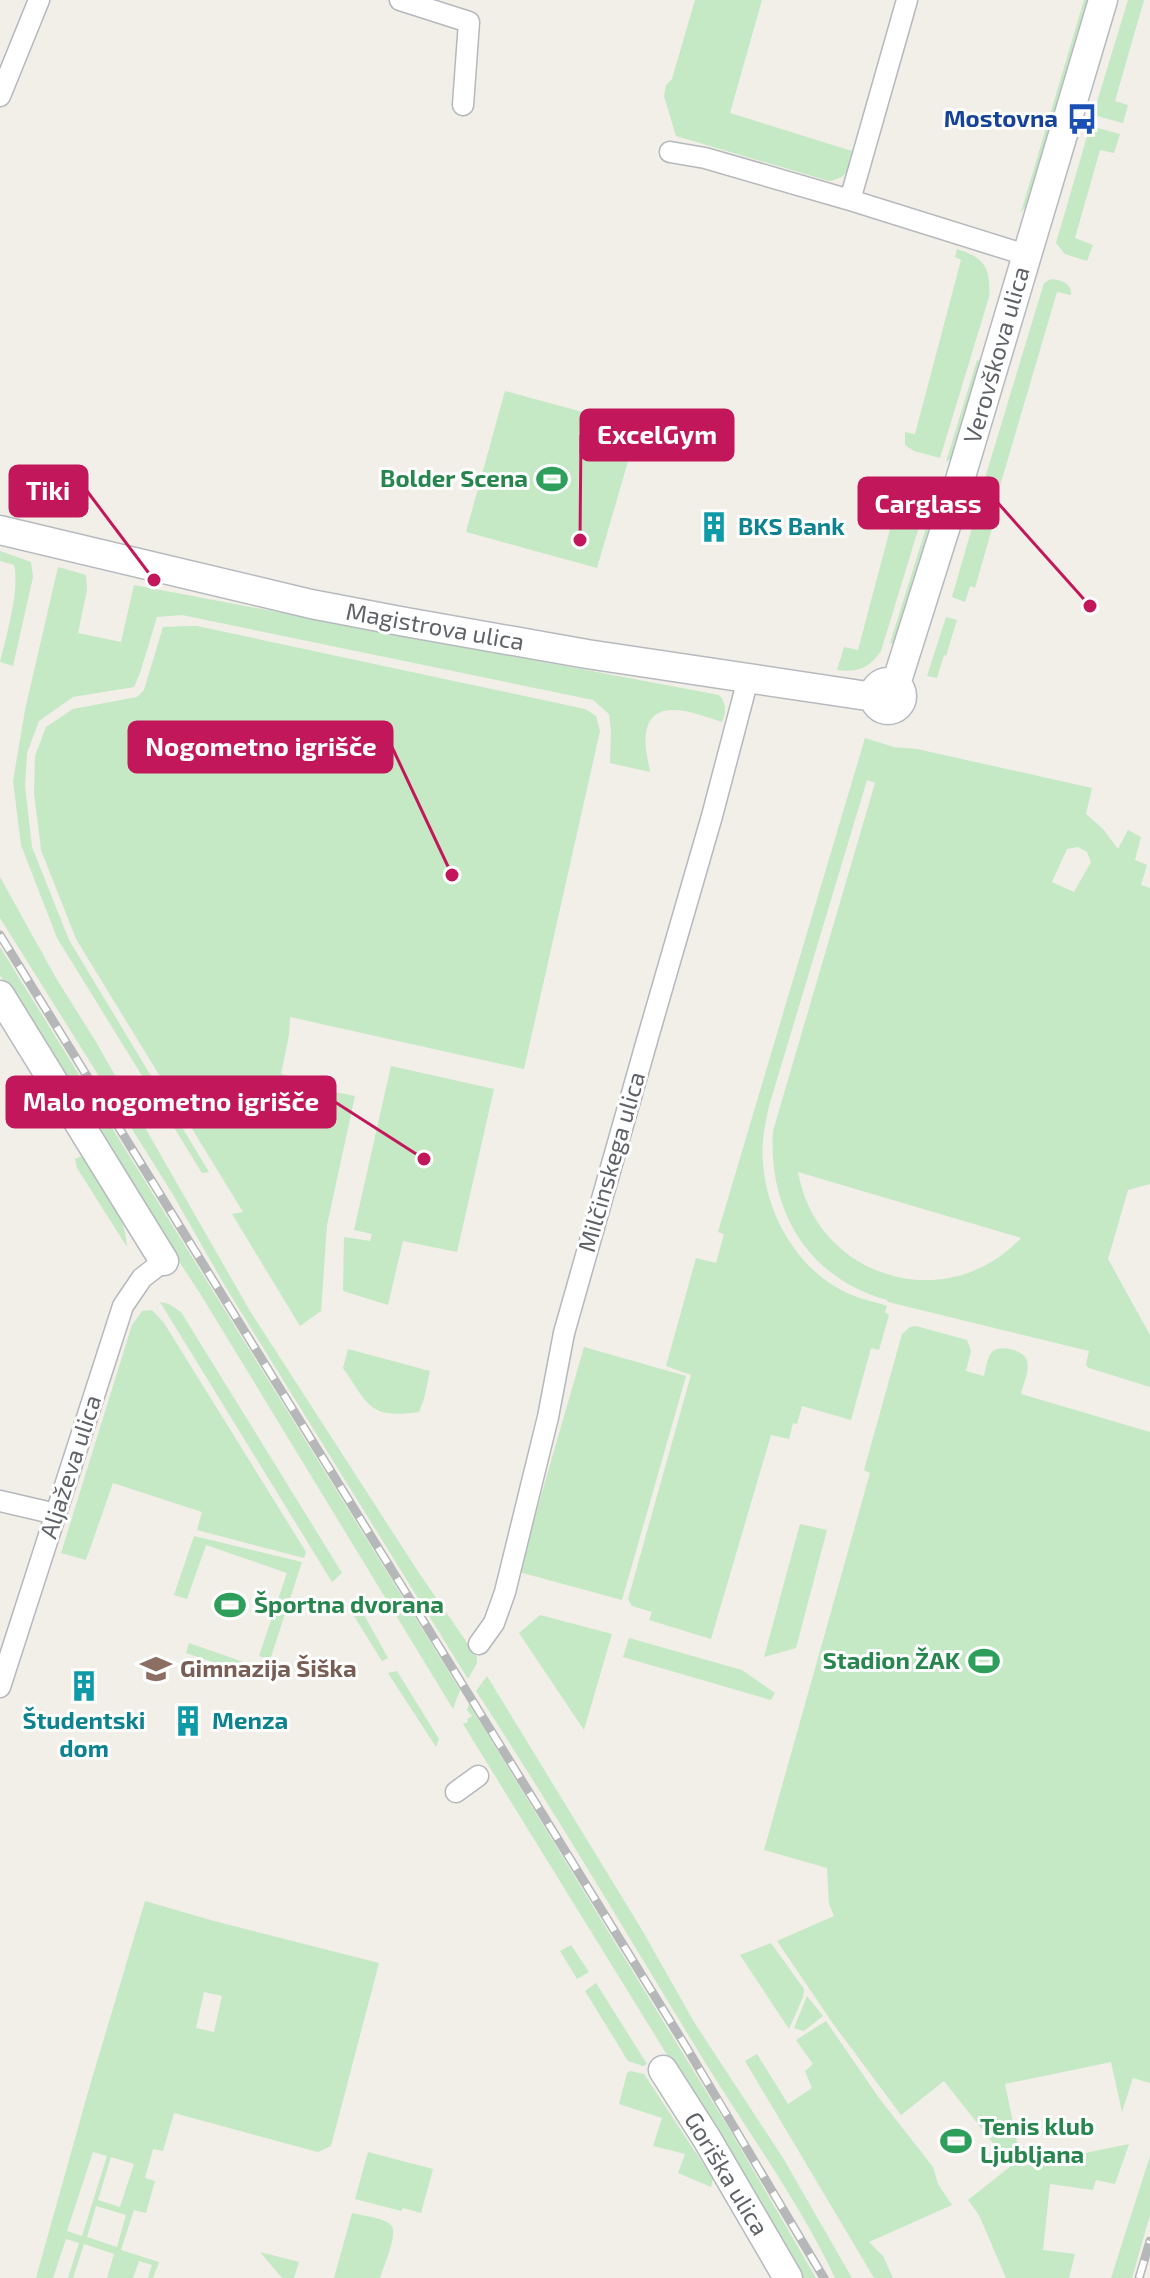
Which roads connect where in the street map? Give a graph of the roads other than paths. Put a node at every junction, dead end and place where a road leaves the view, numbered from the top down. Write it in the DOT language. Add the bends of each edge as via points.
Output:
graph roads {
  1 [pos="39,0"];
  2 [pos="400,0"];
  3 [pos="907,0"];
  4 [pos="1103,0"];
  5 [pos="0,96"];
  6 [pos="463,105"];
  7 [pos="670,152"];
  8 [pos="850,200"];
  9 [pos="1026,255"];
  10 [pos="0,530"];
  11 [pos="748,679"];
  12 [pos="885,690"];
  13 [pos="0,995"];
  14 [pos="164,1261"];
  15 [pos="0,1501"];
  16 [pos="56,1514"];
  17 [pos="479,1644"];
  18 [pos="0,1687"];
  19 [pos="478,1776"];
  20 [pos="456,1792"];
  21 [pos="663,2070"];
  22 [pos="788,2278"];
  1 -- 5 [label="street"];
  2 -- 6 [label="street" via="469,22"];
  3 -- 8 [label="street"];
  4 -- 9 [label="street, Verovškova ulica"];
  7 -- 8 [label="street, Verovškova ulica"];
  8 -- 9 [label="street, Verovškova ulica"];
  9 -- 12 [label="street, Verovškova ulica" via="951,510"];
  10 -- 11 [label="street, Magistrova ulica" via="311,604"];
  11 -- 12 [label="street, Magistrova ulica"];
  11 -- 17 [label="street, Milčinskega ulica" via="564,1333 505,1592 494,1623"];
  13 -- 14 [label="street"];
  14 -- 16 [label="street, Aljaževa ulica" via="142,1278 123,1306"];
  15 -- 16 [label="street"];
  16 -- 18 [label="street, Aljaževa ulica"];
  19 -- 20 [label="street"];
  21 -- 22 [label="street, Goriška ulica"];
}
